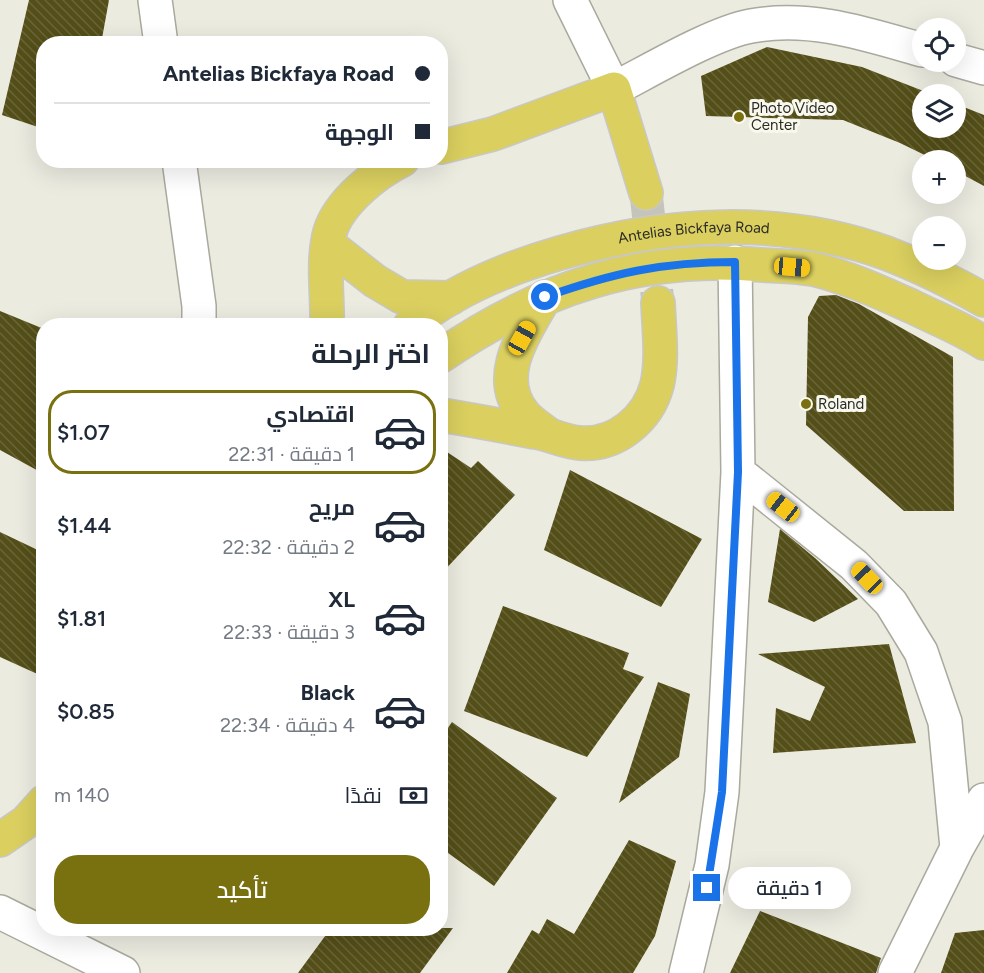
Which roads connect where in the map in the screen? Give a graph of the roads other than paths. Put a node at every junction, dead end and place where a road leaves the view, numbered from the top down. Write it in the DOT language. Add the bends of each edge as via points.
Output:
graph roads {
  1 [pos="155,0"];
  2 [pos="570,0"];
  3 [pos="159,36"];
  4 [pos="912,47"];
  5 [pos="966,63"];
  6 [pos="984,68"];
  7 [pos="614,89"];
  8 [pos="448,145"];
  9 [pos="180,168"];
  10 [pos="388,168"];
  11 [pos="646,193"];
  12 [pos="329,245"];
  13 [pos="735,262"];
  14 [pos="453,297"];
  15 [pos="545,297"];
  16 [pos="984,300"];
  17 [pos="658,303"];
  18 [pos="199,318"];
  19 [pos="327,318"];
  20 [pos="422,318"];
  21 [pos="984,343"];
  22 [pos="448,351"];
  23 [pos="448,416"];
  24 [pos="548,434"];
  25 [pos="738,472"];
  26 [pos="984,800"];
  27 [pos="36,811"];
  28 [pos="0,840"];
  29 [pos="957,848"];
  30 [pos="0,912"];
  31 [pos="36,930"];
  32 [pos="48,936"];
  33 [pos="123,973"];
  34 [pos="686,973"];
  35 [pos="895,973"];
  1 -- 3 [label="street"];
  2 -- 7 [label="street"];
  4 -- 7 [label="street" via="823,24 783,22 749,26"];
  5 -- 6 [label="street"];
  7 -- 8 [label="highway" via="503,131"];
  7 -- 11 [label="highway"];
  9 -- 18 [label="street"];
  10 -- 12 [label="highway" via="348,204 331,231"];
  12 -- 14 [label="highway" via="402,297"];
  12 -- 19 [label="highway"];
  13 -- 15 [label="highway, Antelias Bickfaya Road" via="673,263 592,281"];
  13 -- 21 [label="highway, Antelias Bickfaya Road" via="811,269 868,287"];
  13 -- 25 [label="street"];
  14 -- 16 [label="highway, Antelias Bickfaya Road" via="538,259 598,242 675,230 743,227 816,236 884,253"];
  14 -- 20 [label="highway, Antelias Bickfaya Road"];
  15 -- 22 [label="highway, Antelias Bickfaya Road" via="502,316"];
  15 -- 24 [label="highway" via="513,356 512,378 523,413"];
  17 -- 24 [label="highway" via="657,384 640,418 629,429 594,443 578,443"];
  23 -- 24 [label="highway"];
  25 -- 29 [label="street" via="854,565 891,603 921,652 945,722"];
  25 -- 34 [label="street" via="722,792 712,865"];
  26 -- 29 [label="street"];
  27 -- 28 [label="highway"];
  29 -- 35 [label="street"];
  30 -- 31 [label="street"];
  32 -- 33 [label="street"];
}
